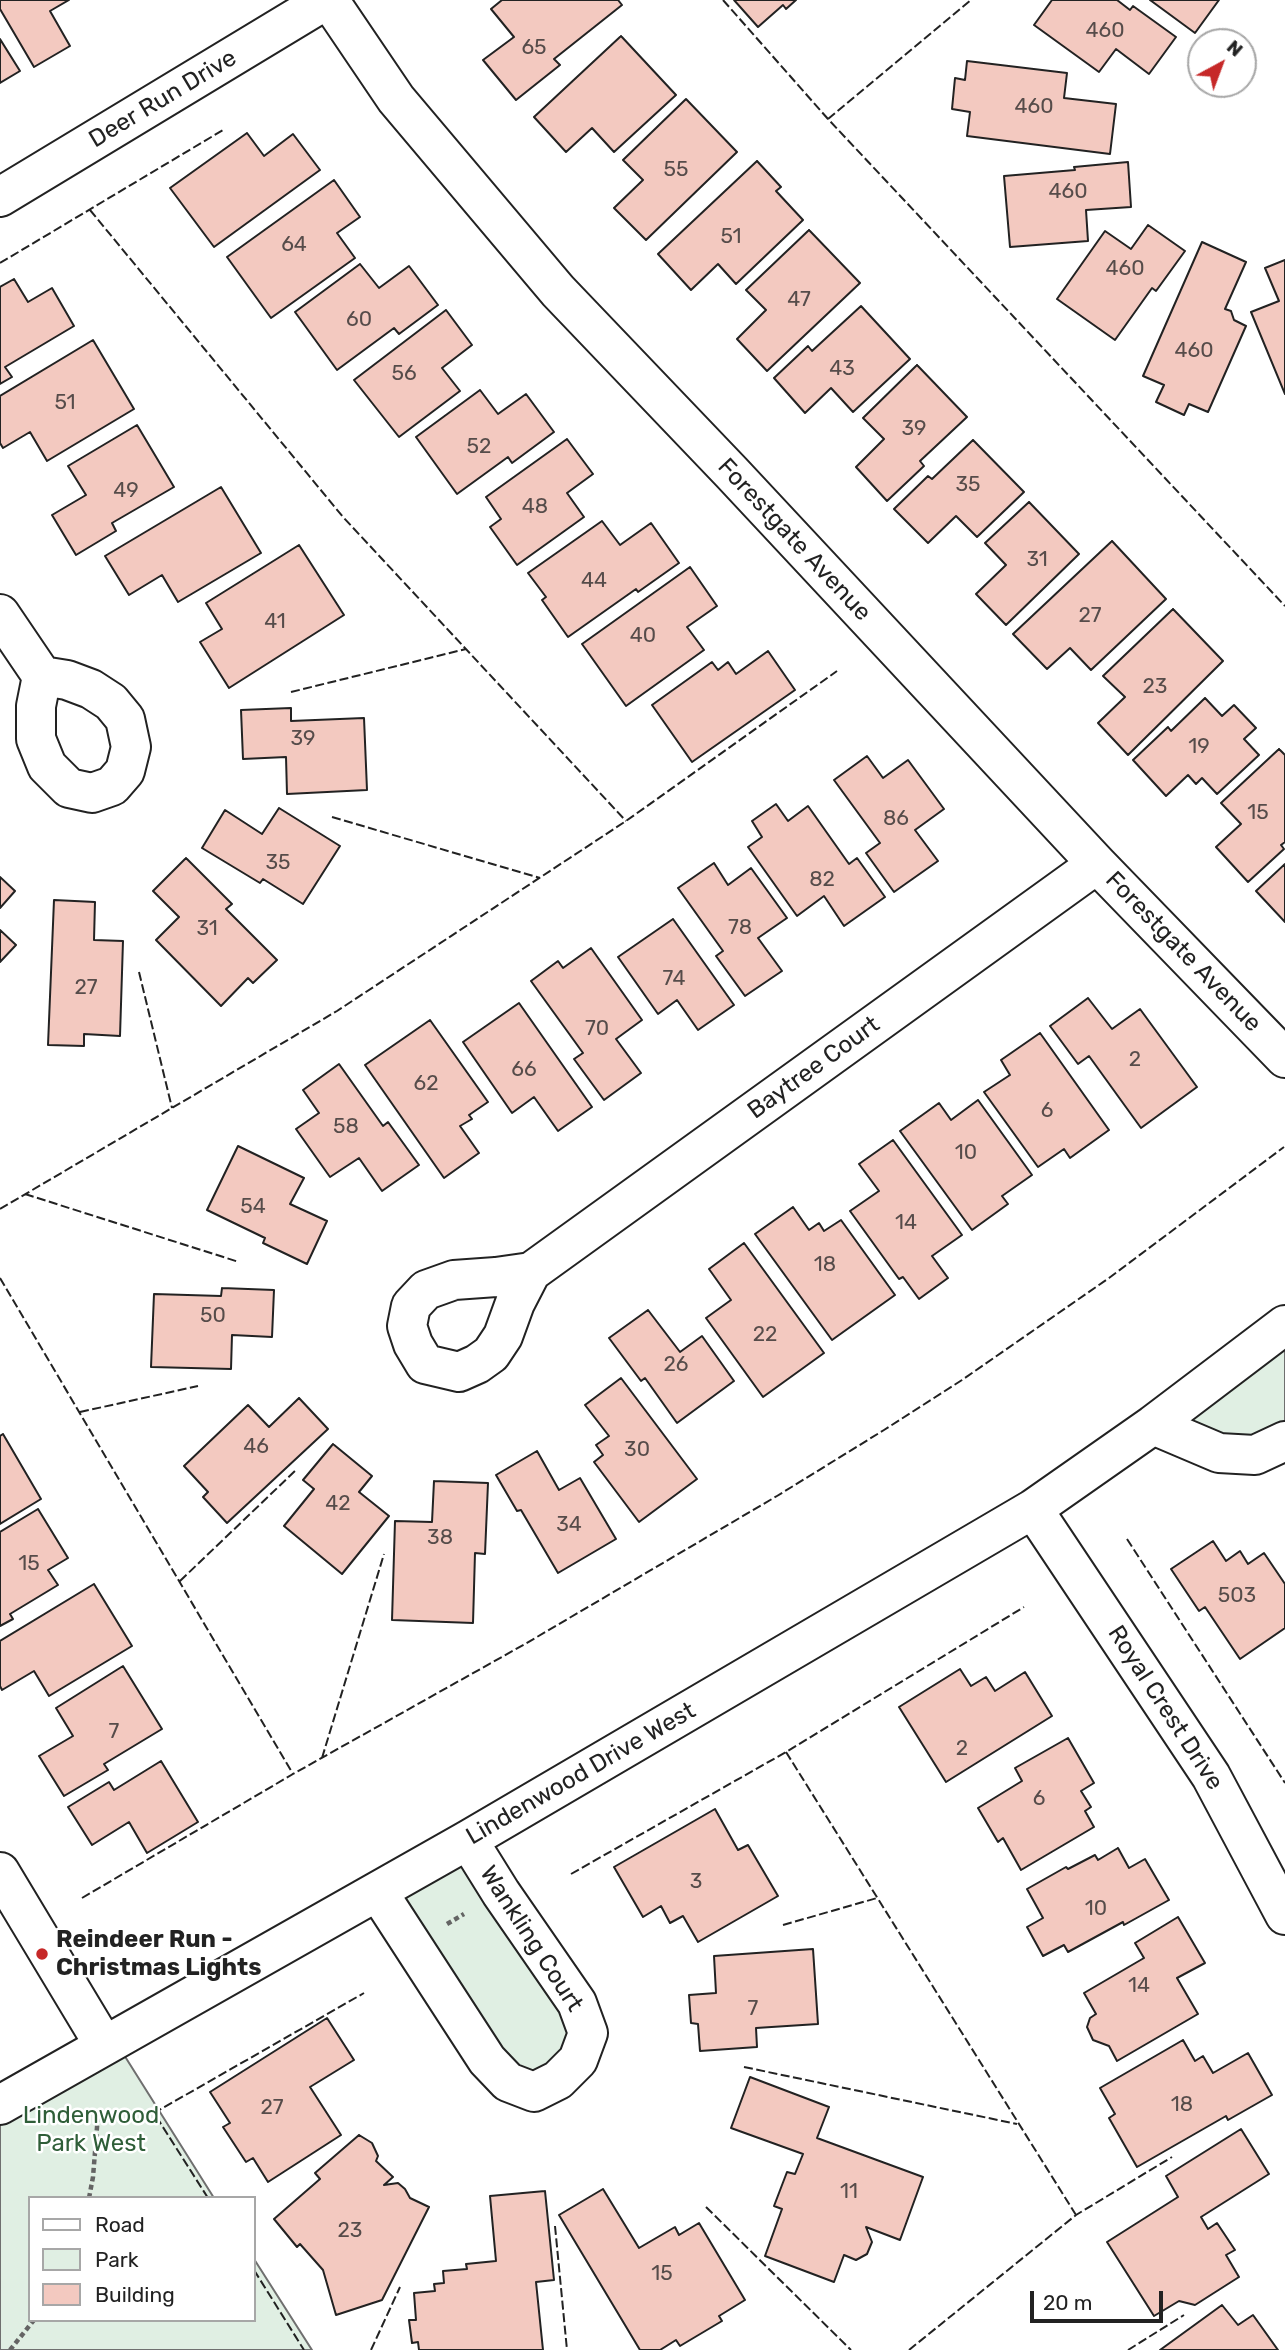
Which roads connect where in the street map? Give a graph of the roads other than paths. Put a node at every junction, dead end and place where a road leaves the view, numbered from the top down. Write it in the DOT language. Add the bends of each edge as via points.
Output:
graph roads {
  1 [pos="328,0"];
  2 [pos="0,197"];
  3 [pos="0,614"];
  4 [pos="42,676"];
  5 [pos="1097,864"];
  6 [pos="1285,1058"];
  7 [pos="531,1272"];
  8 [pos="1285,1325"];
  9 [pos="1153,1425"];
  10 [pos="1285,1441"];
  11 [pos="1033,1509"];
  12 [pos="468,1840"];
  13 [pos="0,1872"];
  14 [pos="378,1892"];
  15 [pos="1285,1915"];
  16 [pos="104,2045"];
  17 [pos="0,2105"];
  1 -- 2 [label="street, Deer Run Drive"];
  1 -- 5 [label="street, Forestgate Avenue" via="396,99 558,291"];
  3 -- 4 [label="street"];
  5 -- 6 [label="street, Forestgate Avenue"];
  5 -- 7 [label="street, Baytree Court"];
  8 -- 9 [label="street, Lindenwood Drive West"];
  9 -- 10 [label="street" via="1219,1453 1255,1454"];
  9 -- 11 [label="street, Lindenwood Drive West"];
  11 -- 12 [label="street, Lindenwood Drive West"];
  11 -- 15 [label="street, Royal Crest Drive" via="1211,1776"];
  12 -- 14 [label="street, Lindenwood Drive West"];
  12 -- 14 [label="street, Wankling Court" via="577,2003 588,2033 579,2060 558,2080 534,2092 508,2082 487,2060"];
  13 -- 16 [label="street"];
  14 -- 16 [label="street, Lindenwood Drive West"];
  16 -- 17 [label="street, Lindenwood Drive West"];
}
